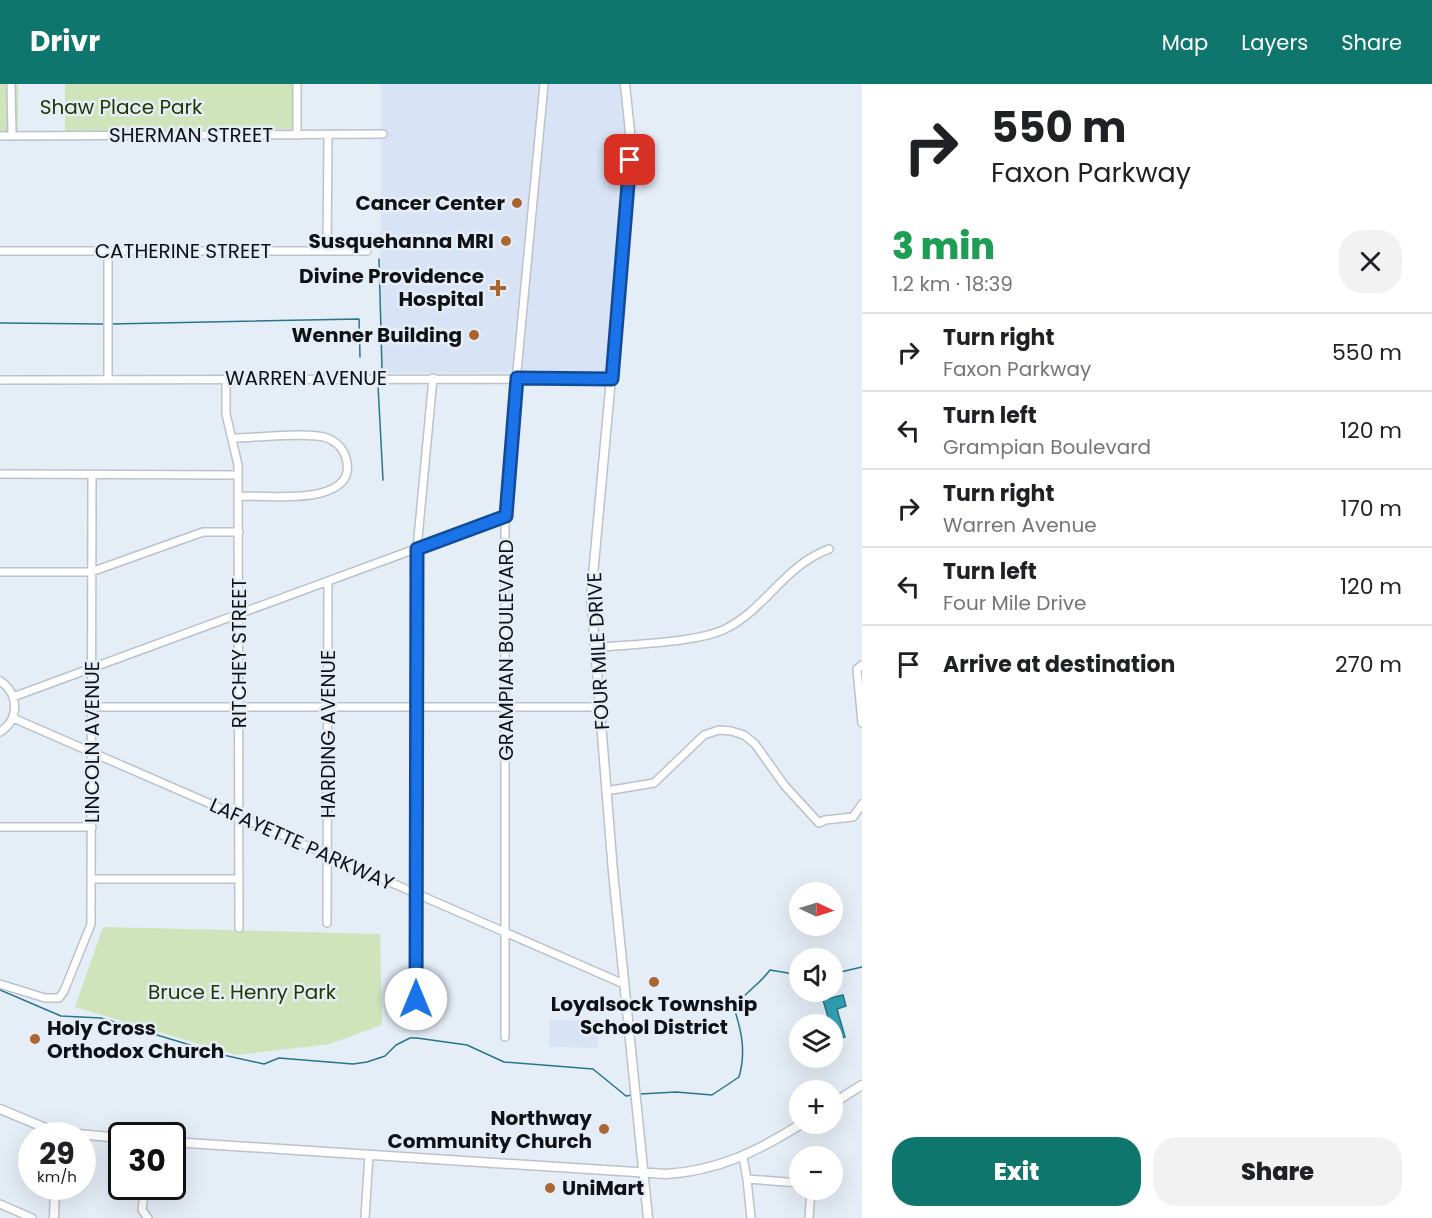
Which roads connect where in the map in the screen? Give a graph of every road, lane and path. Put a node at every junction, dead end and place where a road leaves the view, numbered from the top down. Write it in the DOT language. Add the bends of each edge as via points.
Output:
graph roads {
  1 [pos="11,84"];
  2 [pos="297,84"];
  3 [pos="544,84"];
  4 [pos="625,84"];
  5 [pos="383,134"];
  6 [pos="0,135"];
  7 [pos="297,135"];
  8 [pos="328,135"];
  9 [pos="12,136"];
  10 [pos="0,250"];
  11 [pos="108,250"];
  12 [pos="327,251"];
  13 [pos="367,251"];
  14 [pos="433,378"];
  15 [pos="517,378"];
  16 [pos="108,379"];
  17 [pos="226,379"];
  18 [pos="612,379"];
  19 [pos="0,380"];
  20 [pos="232,438"];
  21 [pos="0,474"];
  22 [pos="92,475"];
  23 [pos="237,475"];
  24 [pos="238,496"];
  25 [pos="506,516"];
  26 [pos="238,532"];
  27 [pos="417,549"];
  28 [pos="829,549"];
  29 [pos="0,572"];
  30 [pos="92,572"];
  31 [pos="328,582"];
  32 [pos="239,614"];
  33 [pos="594,648"];
  34 [pos="862,665"];
  35 [pos="91,668"];
  36 [pos="0,681"];
  37 [pos="14,697"];
  38 [pos="92,707"];
  39 [pos="239,707"];
  40 [pos="328,707"];
  41 [pos="417,707"];
  42 [pos="506,707"];
  43 [pos="599,707"];
  44 [pos="13,718"];
  45 [pos="862,723"];
  46 [pos="0,732"];
  47 [pos="92,753"];
  48 [pos="606,791"];
  49 [pos="862,804"];
  50 [pos="239,817"];
  51 [pos="0,827"];
  52 [pos="92,827"];
  53 [pos="328,856"];
  54 [pos="91,879"];
  55 [pos="239,879"];
  56 [pos="416,895"];
  57 [pos="327,923"];
  58 [pos="239,928"];
  59 [pos="506,933"];
  60 [pos="0,984"];
  61 [pos="624,984"];
  62 [pos="416,1023"];
  63 [pos="505,1037"];
  64 [pos="862,1085"];
  65 [pos="843,1097"];
  66 [pos="0,1109"];
  67 [pos="29,1122"];
  68 [pos="789,1131"];
  69 [pos="186,1143"];
  70 [pos="369,1155"];
  71 [pos="743,1157"];
  72 [pos="644,1174"];
  73 [pos="747,1179"];
  74 [pos="789,1182"];
  75 [pos="54,1200"];
  76 [pos="143,1200"];
  77 [pos="810,1200"];
  78 [pos="0,1204"];
  79 [pos="142,1210"];
  80 [pos="32,1218"];
  81 [pos="54,1218"];
  82 [pos="138,1218"];
  83 [pos="148,1218"];
  84 [pos="365,1218"];
  85 [pos="648,1218"];
  86 [pos="751,1218"];
  87 [pos="809,1218"];
  1 -- 9 [label="street"];
  2 -- 7 [label="street"];
  3 -- 15 [label="street, GRAMPIAN BOULEVARD"];
  4 -- 18 [label="street, FOUR MILE DRIVE" via="630,160"];
  5 -- 8 [label="street, SHERMAN STREET"];
  6 -- 9 [label="street, SHERMAN STREET"];
  7 -- 8 [label="street, SHERMAN STREET"];
  7 -- 9 [label="street, SHERMAN STREET"];
  8 -- 12 [label="street"];
  10 -- 11 [label="street, CATHERINE STREET"];
  11 -- 12 [label="street, CATHERINE STREET"];
  11 -- 16 [label="street"];
  12 -- 13 [label="street, CATHERINE STREET"];
  14 -- 15 [label="street, WARREN AVENUE"];
  14 -- 17 [label="street, WARREN AVENUE"];
  14 -- 27 [label="street"];
  15 -- 18 [label="street, WARREN AVENUE"];
  15 -- 25 [label="street, GRAMPIAN BOULEVARD"];
  16 -- 17 [label="street, WARREN AVENUE"];
  16 -- 19 [label="street, WARREN AVENUE"];
  17 -- 20 [label="street, RITCHEY STREET" via="226,414"];
  18 -- 33 [label="street, FOUR MILE DRIVE" via="592,577"];
  20 -- 23 [label="street, RITCHEY STREET"];
  20 -- 24 [label="street" via="324,437 340,446 347,463 343,481 326,494"];
  21 -- 22 [label="street"];
  22 -- 23 [label="street"];
  22 -- 30 [label="street, LINCOLN AVENUE"];
  23 -- 24 [label="street, RITCHEY STREET"];
  24 -- 26 [label="street, RITCHEY STREET"];
  25 -- 27 [label="street"];
  25 -- 42 [label="street, GRAMPIAN BOULEVARD"];
  26 -- 30 [label="street" via="203,532"];
  26 -- 32 [label="street, RITCHEY STREET"];
  27 -- 31 [label="street"];
  27 -- 41 [label="street"];
  28 -- 33 [label="street" via="802,562 743,616 717,633"];
  29 -- 30 [label="street"];
  30 -- 35 [label="street, LINCOLN AVENUE"];
  31 -- 32 [label="street"];
  31 -- 40 [label="street, HARDING AVENUE"];
  32 -- 35 [label="street"];
  32 -- 39 [label="street, RITCHEY STREET"];
  33 -- 43 [label="street, FOUR MILE DRIVE"];
  34 -- 45 [label="street" via="858,669"];
  35 -- 37 [label="street"];
  35 -- 38 [label="street, LINCOLN AVENUE"];
  36 -- 37 [label="street"];
  37 -- 44 [label="street"];
  38 -- 39 [label="street"];
  38 -- 47 [label="street, LINCOLN AVENUE"];
  39 -- 40 [label="street"];
  39 -- 50 [label="street, RITCHEY STREET"];
  40 -- 41 [label="street"];
  40 -- 53 [label="street, HARDING AVENUE"];
  41 -- 42 [label="street"];
  41 -- 56 [label="street"];
  42 -- 43 [label="street"];
  42 -- 59 [label="street, GRAMPIAN BOULEVARD"];
  43 -- 48 [label="street, FOUR MILE DRIVE"];
  44 -- 46 [label="street"];
  44 -- 47 [label="street, LAFAYETTE PARKWAY"];
  47 -- 50 [label="street, LAFAYETTE PARKWAY"];
  47 -- 52 [label="street, LINCOLN AVENUE"];
  48 -- 49 [label="street" via="654,783 704,735 723,730 744,735 755,744 785,786 819,823 853,817"];
  48 -- 61 [label="street, FOUR MILE DRIVE"];
  50 -- 53 [label="street, LAFAYETTE PARKWAY"];
  50 -- 55 [label="street, RITCHEY STREET"];
  51 -- 52 [label="street"];
  52 -- 54 [label="street, LINCOLN AVENUE"];
  53 -- 56 [label="street, LAFAYETTE PARKWAY"];
  53 -- 57 [label="street, HARDING AVENUE"];
  54 -- 55 [label="street"];
  54 -- 60 [label="street, LINCOLN AVENUE" via="91,924 64,992 55,999"];
  55 -- 58 [label="street, RITCHEY STREET"];
  56 -- 59 [label="street, LAFAYETTE PARKWAY"];
  56 -- 62 [label="street"];
  59 -- 61 [label="street, LAFAYETTE PARKWAY"];
  59 -- 63 [label="street, GRAMPIAN BOULEVARD"];
  61 -- 72 [label="street, FOUR MILE DRIVE"];
  64 -- 65 [label="street"];
  66 -- 67 [label="street"];
  68 -- 71 [label="street"];
  69 -- 70 [label="street"];
  70 -- 72 [label="street"];
  70 -- 84 [label="street"];
  71 -- 72 [label="street" via="699,1171"];
  71 -- 73 [label="street"];
  72 -- 85 [label="street, FOUR MILE DRIVE"];
  73 -- 74 [label="street"];
  73 -- 86 [label="street"];
  75 -- 81 [label="street"];
  76 -- 79 [label="street"];
  77 -- 87 [label="street"];
  78 -- 80 [label="street"];
  79 -- 82 [label="street"];
  79 -- 83 [label="street"];
}
